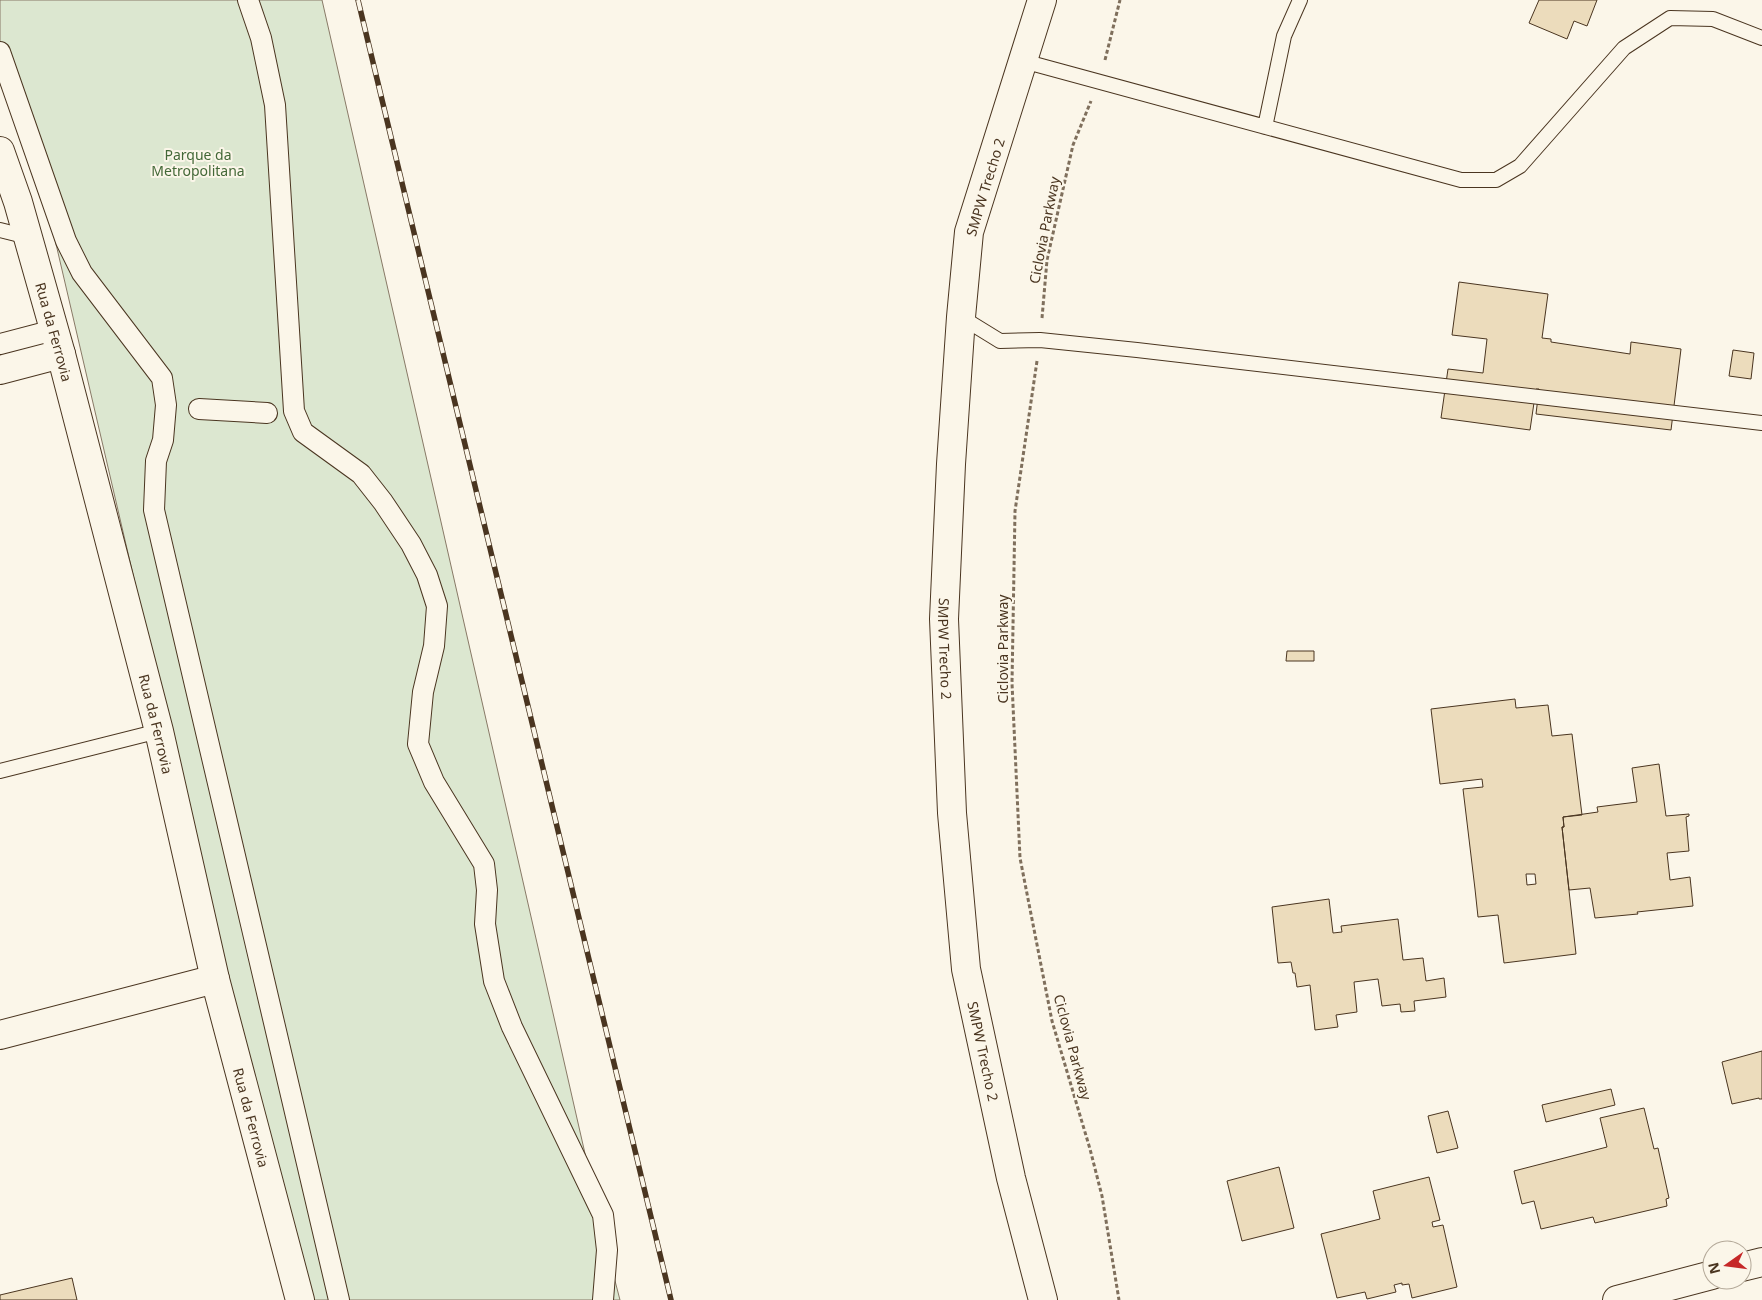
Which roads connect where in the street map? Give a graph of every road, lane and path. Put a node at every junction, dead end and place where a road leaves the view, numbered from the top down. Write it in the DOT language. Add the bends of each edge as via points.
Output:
graph roads {
  1 [pos="248,0"];
  2 [pos="1042,0"];
  3 [pos="1120,0"];
  4 [pos="1300,0"];
  5 [pos="1762,38"];
  6 [pos="0,52"];
  7 [pos="1023,61"];
  8 [pos="1099,82"];
  9 [pos="1265,128"];
  10 [pos="0,151"];
  11 [pos="0,230"];
  12 [pos="28,237"];
  13 [pos="961,317"];
  14 [pos="1040,340"];
  15 [pos="57,342"];
  16 [pos="0,344"];
  17 [pos="0,370"];
  18 [pos="199,409"];
  19 [pos="267,413"];
  20 [pos="1762,423"];
  21 [pos="159,731"];
  22 [pos="0,771"];
  23 [pos="215,979"];
  24 [pos="0,1035"];
  25 [pos="1702,1278"];
  26 [pos="300,1300"];
  27 [pos="339,1300"];
  28 [pos="603,1300"];
  29 [pos="1043,1300"];
  30 [pos="1119,1300"];
  31 [pos="1617,1300"];
  1 -- 28 [label="street" via="261,38 275,105 294,411 303,432 361,474 411,544 427,575 437,606 418,744 434,782 484,864 487,890 485,924 494,981 512,1027 603,1215 607,1250"];
  2 -- 7 [label="street, SMPW Trecho 2"];
  3 -- 8 [label="path, Ciclovia Parkway"];
  4 -- 9 [label="lane" via="1284,36"];
  5 -- 9 [label="lane" via="1713,19 1670,18 1624,48 1520,166 1496,180 1461,180"];
  6 -- 27 [label="street" via="66,241 82,273 162,378 166,405 156,461 154,510"];
  7 -- 8 [label="lane"];
  7 -- 13 [label="street, SMPW Trecho 2" via="969,232"];
  8 -- 9 [label="lane"];
  8 -- 14 [label="path, Ciclovia Parkway" via="1073,145 1047,260"];
  10 -- 12 [label="street, Rua da Ferrovia"];
  11 -- 12 [label="lane"];
  12 -- 15 [label="street, Rua da Ferrovia"];
  13 -- 14 [label="lane" via="1000,341"];
  13 -- 29 [label="street, SMPW Trecho 2" via="944,619 952,813 966,969 1011,1178"];
  14 -- 20 [label="lane"];
  14 -- 30 [label="path, Ciclovia Parkway" via="1015,511 1012,683 1020,858 1052,1021 1102,1196"];
  15 -- 16 [label="street"];
  15 -- 17 [label="street"];
  15 -- 21 [label="street, Rua da Ferrovia"];
  18 -- 19 [label="street"];
  21 -- 22 [label="lane"];
  21 -- 23 [label="street, Rua da Ferrovia"];
  23 -- 24 [label="street"];
  23 -- 26 [label="street, Rua da Ferrovia"];
  25 -- 31 [label="street"];
}
